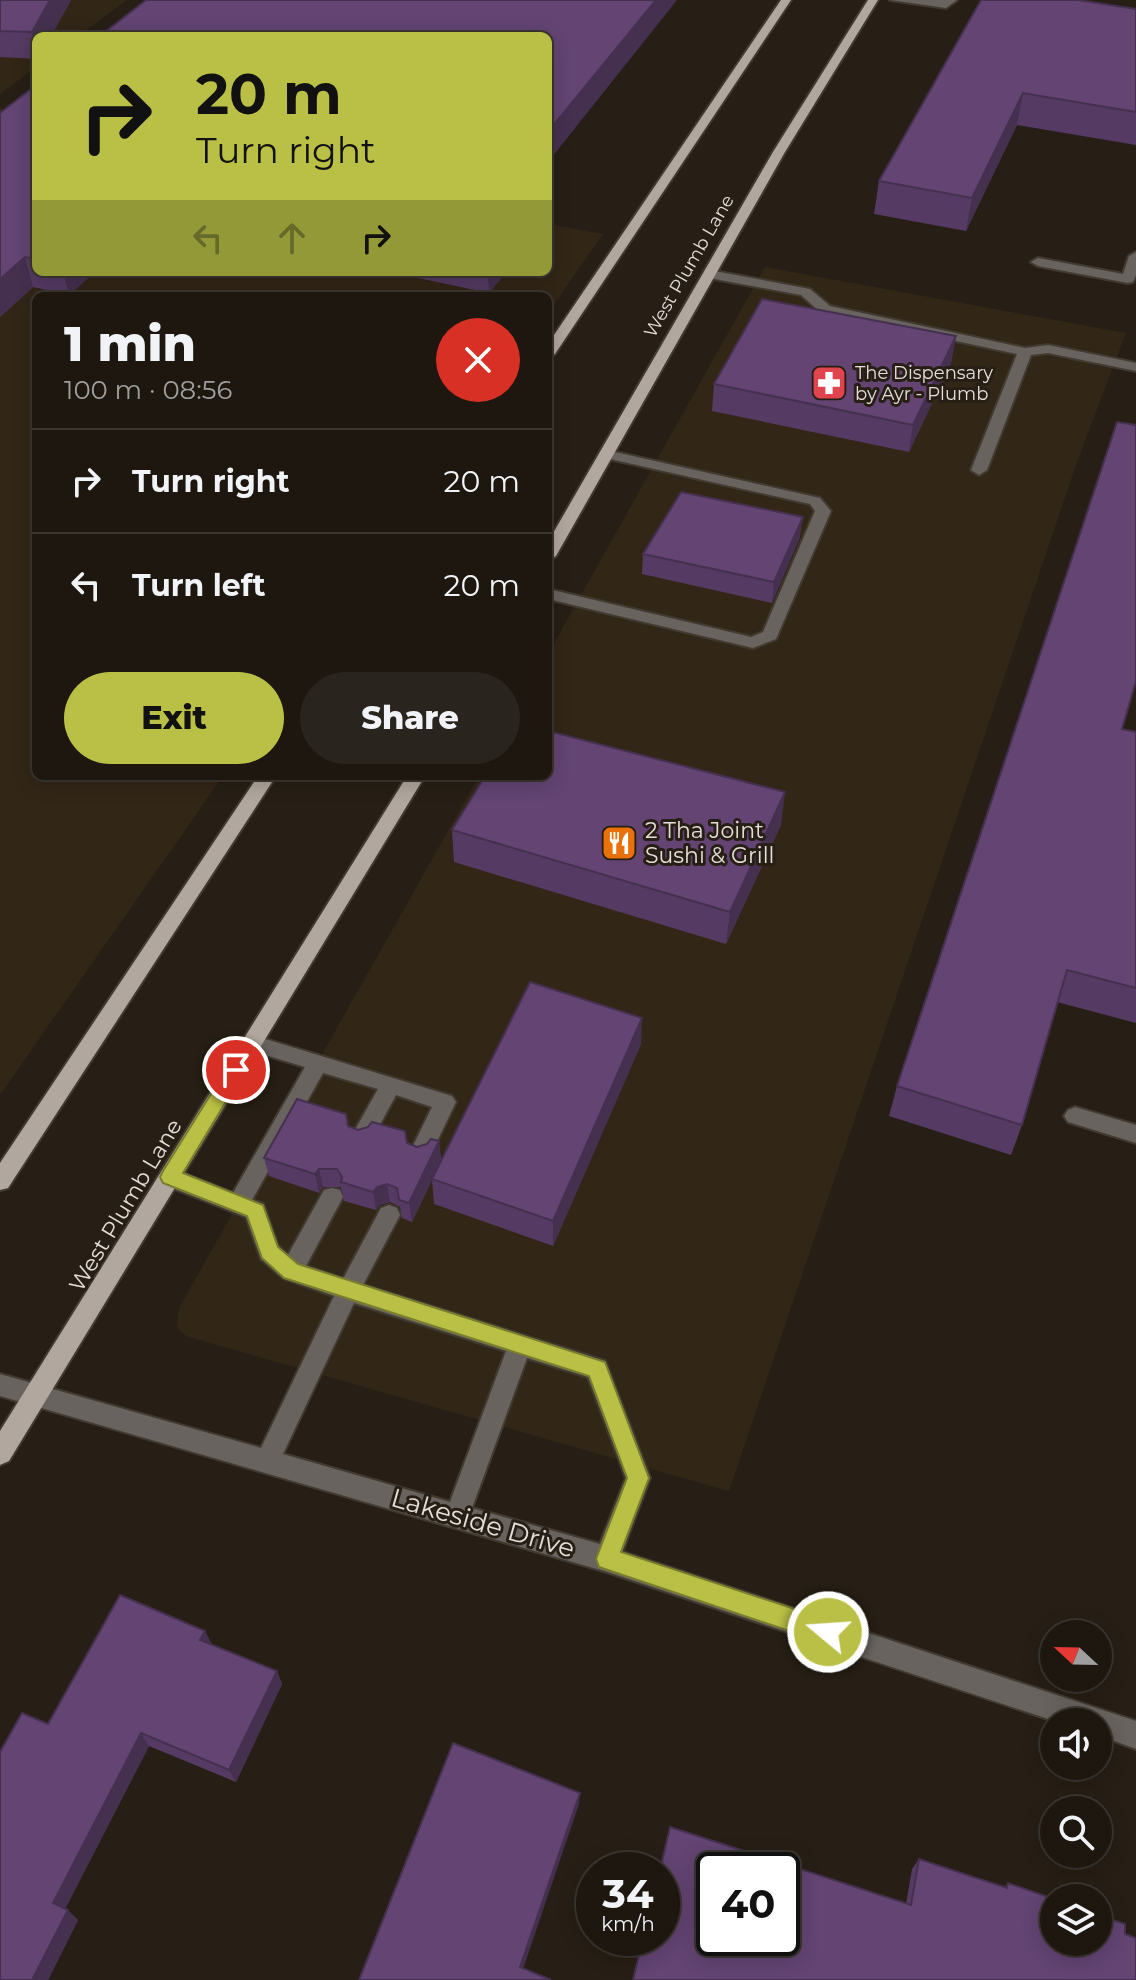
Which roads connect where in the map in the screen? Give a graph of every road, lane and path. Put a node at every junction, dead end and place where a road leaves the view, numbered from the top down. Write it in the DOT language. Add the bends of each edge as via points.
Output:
graph roads {
  1 [pos="786,0"];
  2 [pos="873,0"];
  3 [pos="895,0"];
  4 [pos="952,0"];
  5 [pos="1136,256"];
  6 [pos="1038,262"];
  7 [pos="709,274"];
  8 [pos="552,348"];
  9 [pos="1025,352"];
  10 [pos="1136,367"];
  11 [pos="606,454"];
  12 [pos="979,470"];
  13 [pos="552,549"];
  14 [pos="552,595"];
  15 [pos="264,780"];
  16 [pos="414,780"];
  17 [pos="252,1043"];
  18 [pos="318,1063"];
  19 [pos="391,1085"];
  20 [pos="1075,1116"];
  21 [pos="1136,1134"];
  22 [pos="362,1137"];
  23 [pos="420,1154"];
  24 [pos="170,1177"];
  25 [pos="0,1181"];
  26 [pos="332,1197"];
  27 [pos="239,1203"];
  28 [pos="389,1215"];
  29 [pos="291,1271"];
  30 [pos="348,1291"];
  31 [pos="519,1346"];
  32 [pos="0,1385"];
  33 [pos="37,1394"];
  34 [pos="0,1453"];
  35 [pos="267,1462"];
  36 [pos="457,1516"];
  37 [pos="607,1559"];
  38 [pos="1056,1708"];
  39 [pos="1112,1727"];
  40 [pos="1136,1735"];
  1 -- 8 [label="main road"];
  2 -- 7 [label="main road, West Plumb Lane"];
  3 -- 4 [label="street" via="946,5"];
  5 -- 6 [label="street" via="1128,279"];
  7 -- 9 [label="street" via="805,292 825,309"];
  7 -- 11 [label="main road, West Plumb Lane"];
  9 -- 10 [label="street" via="1048,349"];
  9 -- 12 [label="street"];
  11 -- 13 [label="main road, West Plumb Lane"];
  11 -- 14 [label="street" via="815,501 823,511 770,635 753,643"];
  15 -- 25 [label="main road"];
  16 -- 17 [label="main road, West Plumb Lane"];
  17 -- 18 [label="street"];
  17 -- 24 [label="main road, West Plumb Lane"];
  18 -- 19 [label="street"];
  18 -- 27 [label="street"];
  19 -- 22 [label="street"];
  19 -- 23 [label="street" via="445,1102"];
  20 -- 21 [label="street"];
  24 -- 27 [label="street"];
  24 -- 33 [label="main road, West Plumb Lane"];
  26 -- 29 [label="street"];
  27 -- 29 [label="street" via="255,1211 269,1252"];
  28 -- 30 [label="street"];
  29 -- 30 [label="street"];
  30 -- 31 [label="street"];
  30 -- 35 [label="street"];
  31 -- 36 [label="street"];
  31 -- 37 [label="street" via="597,1369 638,1478"];
  32 -- 33 [label="street, Lakeside Drive"];
  33 -- 34 [label="main road, West Plumb Lane"];
  33 -- 35 [label="street, Lakeside Drive"];
  35 -- 36 [label="street, Lakeside Drive"];
  36 -- 37 [label="street, Lakeside Drive"];
  37 -- 38 [label="street, Lakeside Drive"];
  39 -- 40 [label="street, Lakeside Drive"];
}
